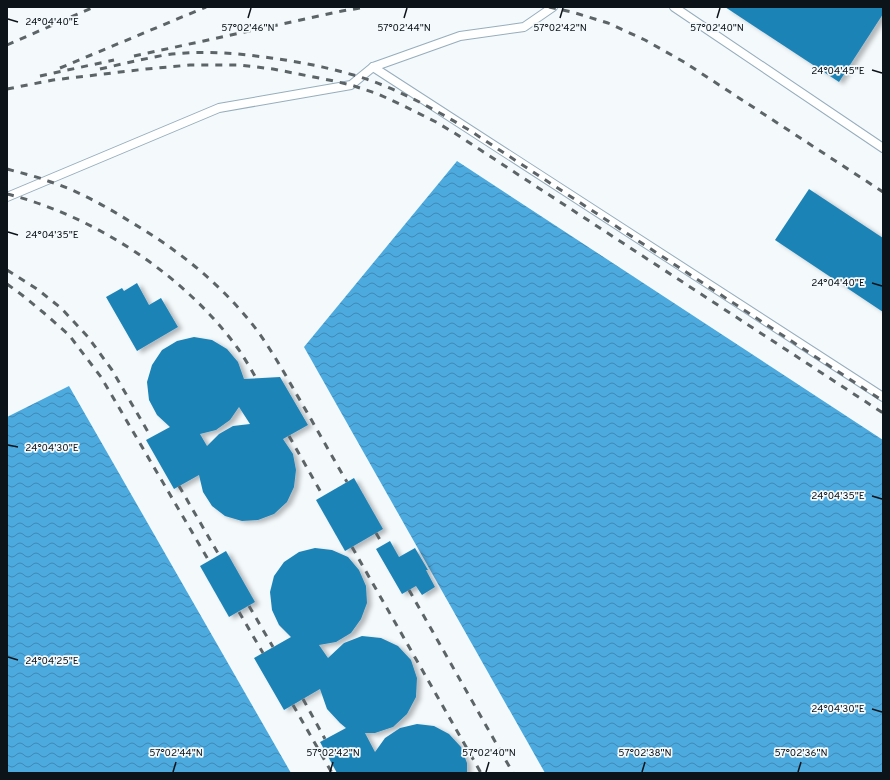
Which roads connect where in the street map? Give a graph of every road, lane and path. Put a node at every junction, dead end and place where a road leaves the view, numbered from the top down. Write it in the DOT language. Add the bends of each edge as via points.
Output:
graph roads {
  1 [pos="553,7"];
  2 [pos="674,7"];
  3 [pos="373,67"];
  4 [pos="883,148"];
  5 [pos="7,197"];
  6 [pos="883,397"];
  1 -- 3 [label="lane" via="524,27 460,36"];
  2 -- 4 [label="lane"];
  3 -- 5 [label="lane" via="351,85 219,108"];
  3 -- 6 [label="lane"];
}
